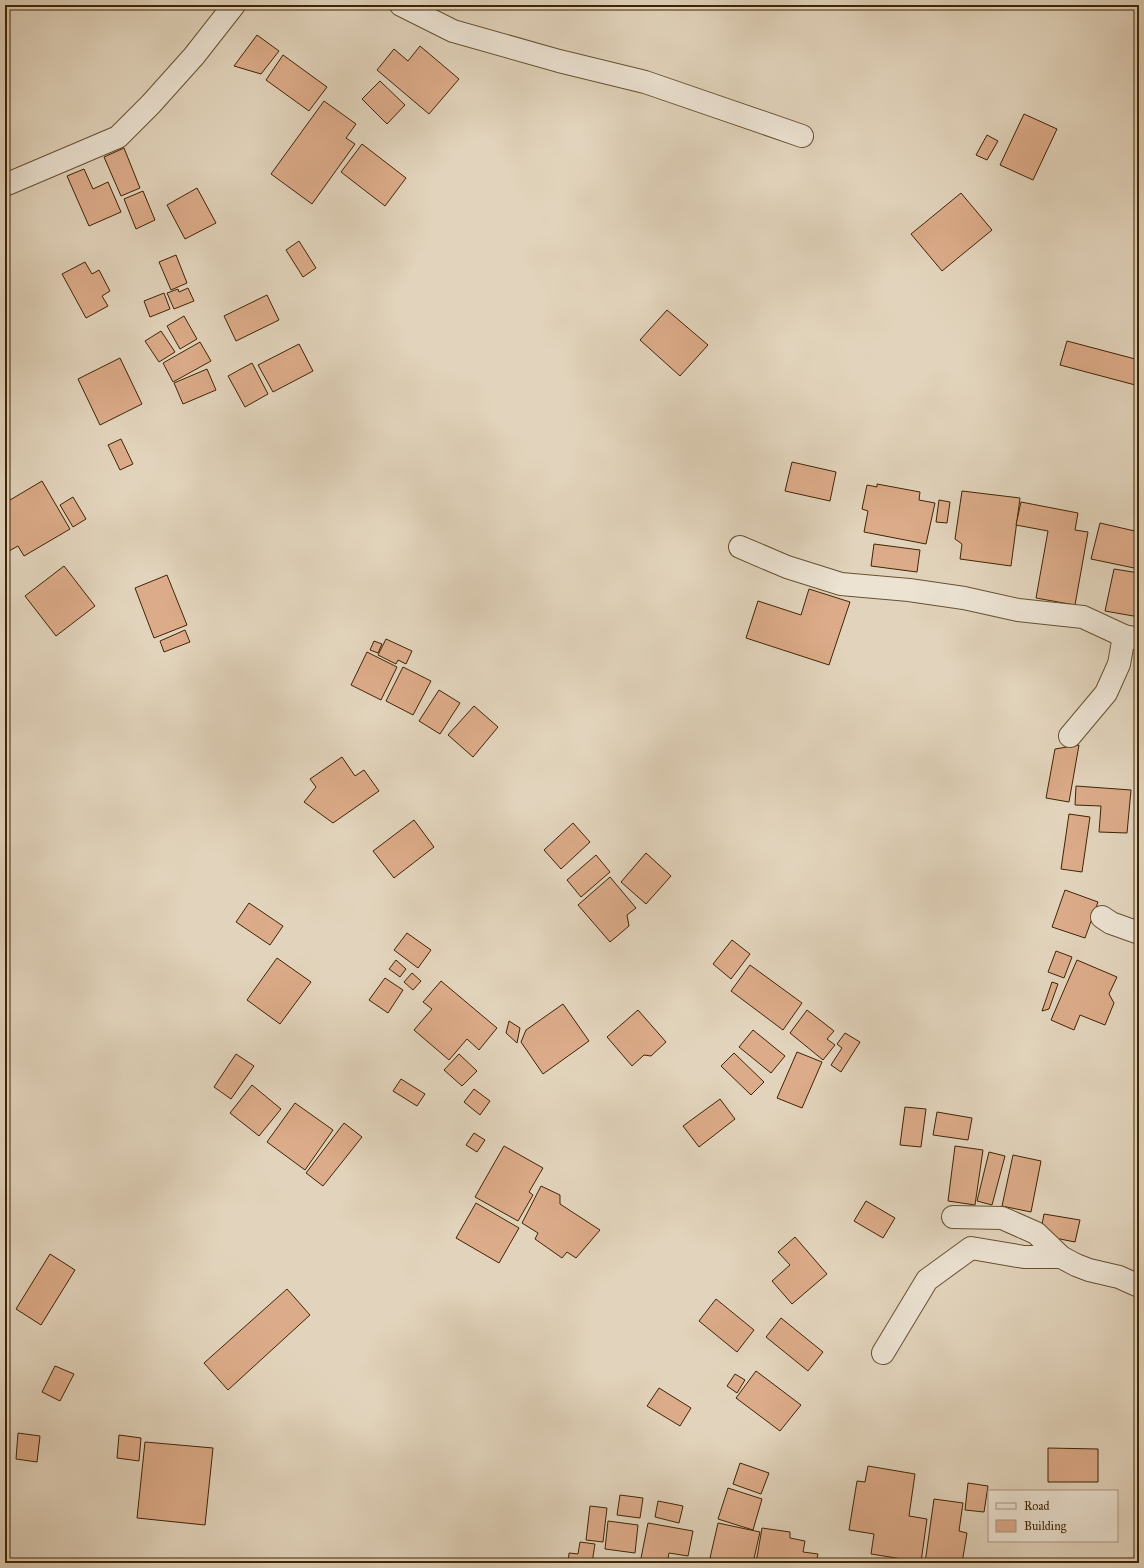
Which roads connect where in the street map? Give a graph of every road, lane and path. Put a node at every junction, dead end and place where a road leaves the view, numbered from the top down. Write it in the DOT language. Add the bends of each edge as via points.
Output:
graph roads {
  1 [pos="234,5"];
  2 [pos="401,5"];
  3 [pos="802,136"];
  4 [pos="5,185"];
  5 [pos="740,547"];
  6 [pos="1132,637"];
  7 [pos="1070,736"];
  8 [pos="1102,917"];
  9 [pos="1139,933"];
  10 [pos="953,1217"];
  11 [pos="1061,1257"];
  12 [pos="1139,1286"];
  13 [pos="883,1353"];
  1 -- 4 [label="street" via="194,56 118,137"];
  2 -- 3 [label="street" via="453,31 559,62 645,82"];
  5 -- 6 [label="street" via="787,567 842,584 917,591 1018,610 1082,617"];
  6 -- 7 [label="street" via="1106,693"];
  8 -- 9 [label="street"];
  10 -- 11 [label="street" via="1002,1218 1036,1234"];
  11 -- 12 [label="street" via="1089,1270 1119,1276"];
  11 -- 13 [label="street" via="1024,1257 971,1248 927,1280"];
}
